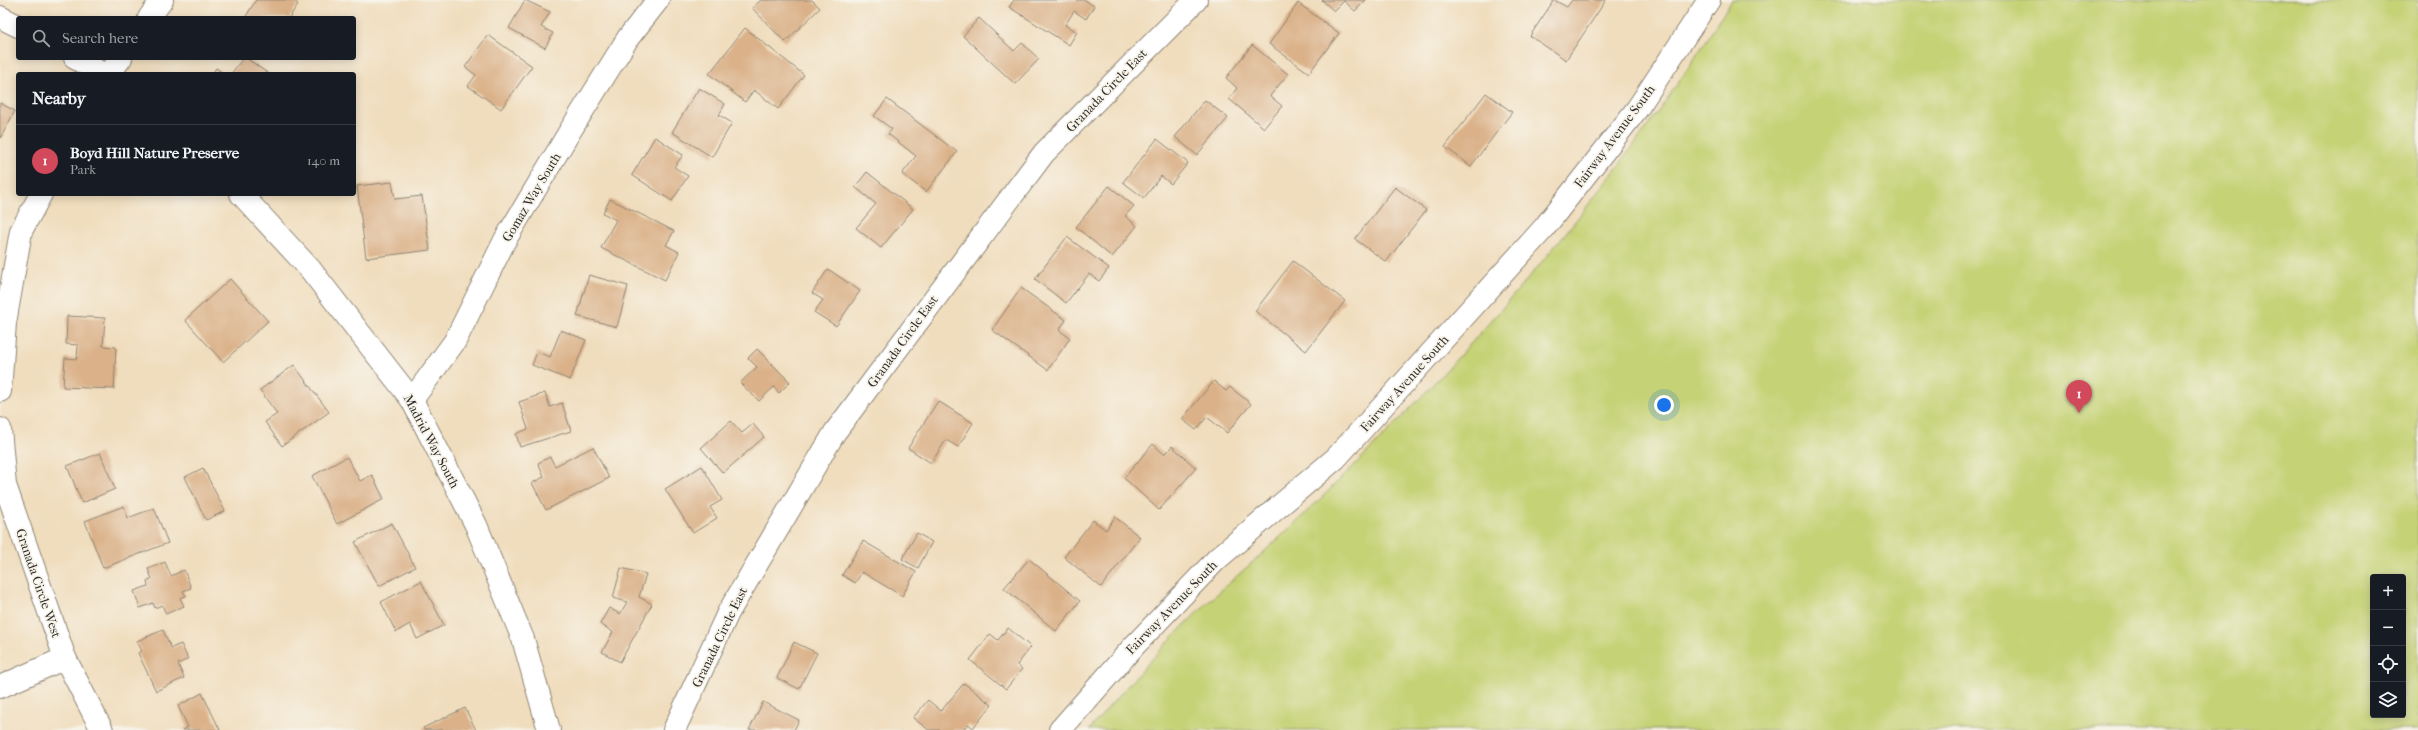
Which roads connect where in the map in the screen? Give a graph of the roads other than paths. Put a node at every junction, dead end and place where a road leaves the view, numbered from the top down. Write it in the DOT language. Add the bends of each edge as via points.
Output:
graph roads {
  1 [pos="162,0"];
  2 [pos="658,0"];
  3 [pos="1196,0"];
  4 [pos="1708,0"];
  5 [pos="150,16"];
  6 [pos="0,17"];
  7 [pos="16,25"];
  8 [pos="78,60"];
  9 [pos="120,60"];
  10 [pos="100,72"];
  11 [pos="110,72"];
  12 [pos="40,196"];
  13 [pos="243,196"];
  14 [pos="0,391"];
  15 [pos="412,400"];
  16 [pos="0,429"];
  17 [pos="65,658"];
  18 [pos="0,687"];
  19 [pos="102,730"];
  20 [pos="549,730"];
  21 [pos="674,730"];
  22 [pos="1060,730"];
  1 -- 5 [label="street"];
  2 -- 15 [label="street, Gomaz Way South" via="628,38 570,131 505,240 455,341"];
  3 -- 21 [label="street, Granada Circle East" via="1044,153 835,432 728,613"];
  4 -- 22 [label="street, Fairway Avenue South" via="1637,109 1544,228 1336,458 1216,559"];
  6 -- 7 [label="street"];
  8 -- 10 [label="street"];
  9 -- 11 [label="street"];
  12 -- 14 [label="street" via="21,230 6,323"];
  13 -- 15 [label="street, Madrid Way South" via="310,269"];
  15 -- 20 [label="street, Madrid Way South" via="476,525 523,639"];
  16 -- 17 [label="street, Granada Circle West" via="5,485"];
  17 -- 18 [label="street"];
  17 -- 19 [label="street, Granada Circle West"];
}
